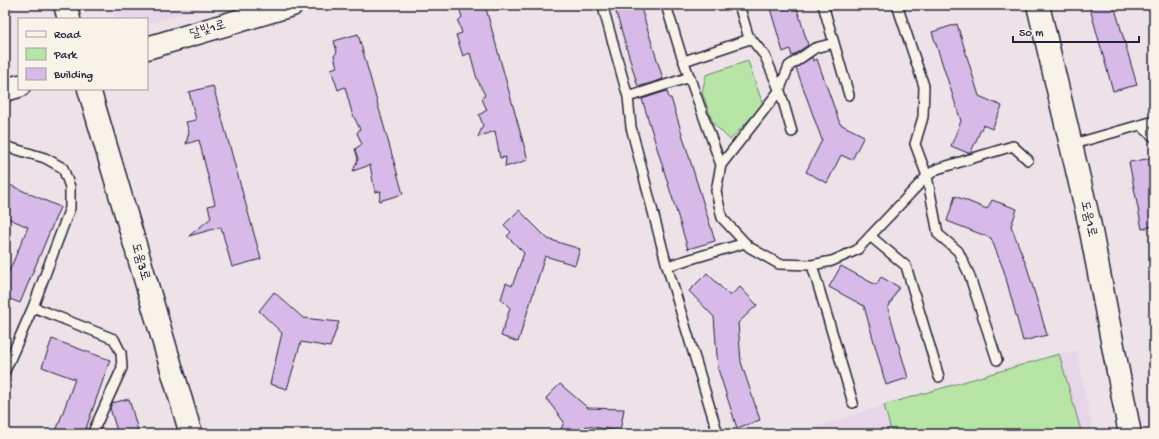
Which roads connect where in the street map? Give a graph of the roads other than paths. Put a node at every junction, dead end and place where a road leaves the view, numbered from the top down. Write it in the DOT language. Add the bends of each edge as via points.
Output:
graph roads {
  1 [pos="65,5"];
  2 [pos="292,5"];
  3 [pos="666,5"];
  4 [pos="739,5"];
  5 [pos="823,5"];
  6 [pos="897,5"];
  7 [pos="1038,5"];
  8 [pos="604,11"];
  9 [pos="69,18"];
  10 [pos="750,39"];
  11 [pos="834,44"];
  12 [pos="148,48"];
  13 [pos="684,61"];
  14 [pos="690,77"];
  15 [pos="18,86"];
  16 [pos="5,90"];
  17 [pos="90,90"];
  18 [pos="779,91"];
  19 [pos="849,95"];
  20 [pos="628,97"];
  21 [pos="1154,121"];
  22 [pos="1140,125"];
  23 [pos="792,132"];
  24 [pos="1154,136"];
  25 [pos="1070,145"];
  26 [pos="5,148"];
  27 [pos="1028,160"];
  28 [pos="721,165"];
  29 [pos="927,176"];
  30 [pos="870,236"];
  31 [pos="745,243"];
  32 [pos="812,265"];
  33 [pos="666,266"];
  34 [pos="33,307"];
  35 [pos="997,360"];
  36 [pos="5,371"];
  37 [pos="939,377"];
  38 [pos="853,403"];
  39 [pos="92,434"];
  40 [pos="191,434"];
  41 [pos="718,434"];
  42 [pos="1130,434"];
  1 -- 9 [label="street"];
  2 -- 12 [label="street, 달빛1로"];
  3 -- 13 [label="lane"];
  4 -- 10 [label="lane"];
  5 -- 11 [label="lane"];
  6 -- 29 [label="lane" via="924,86 923,117 915,144"];
  7 -- 25 [label="street, 도움1로"];
  8 -- 20 [label="lane"];
  10 -- 13 [label="lane"];
  10 -- 18 [label="lane" via="765,56"];
  11 -- 18 [label="lane" via="815,48 789,66"];
  11 -- 19 [label="lane"];
  13 -- 14 [label="lane"];
  14 -- 20 [label="lane"];
  14 -- 28 [label="lane"];
  15 -- 16 [label="street"];
  17 -- 40 [label="street, 도움3로"];
  18 -- 23 [label="lane"];
  18 -- 28 [label="lane"];
  20 -- 33 [label="lane" via="630,128"];
  21 -- 22 [label="lane"];
  22 -- 24 [label="lane"];
  22 -- 25 [label="lane"];
  25 -- 42 [label="street, 도움1로" via="1089,221"];
  26 -- 34 [label="lane" via="45,158 62,168 70,186 70,208"];
  27 -- 29 [label="lane" via="1013,146 937,169"];
  28 -- 31 [label="lane" via="716,191 722,218"];
  29 -- 30 [label="lane"];
  29 -- 35 [label="lane" via="938,234 958,252 969,274"];
  30 -- 32 [label="lane" via="857,250 832,261"];
  30 -- 37 [label="lane" via="906,266"];
  31 -- 32 [label="lane" via="779,264"];
  31 -- 33 [label="lane"];
  32 -- 38 [label="lane"];
  33 -- 41 [label="lane"];
  34 -- 36 [label="lane"];
  34 -- 39 [label="lane" via="114,339 121,353 122,368"];
}
